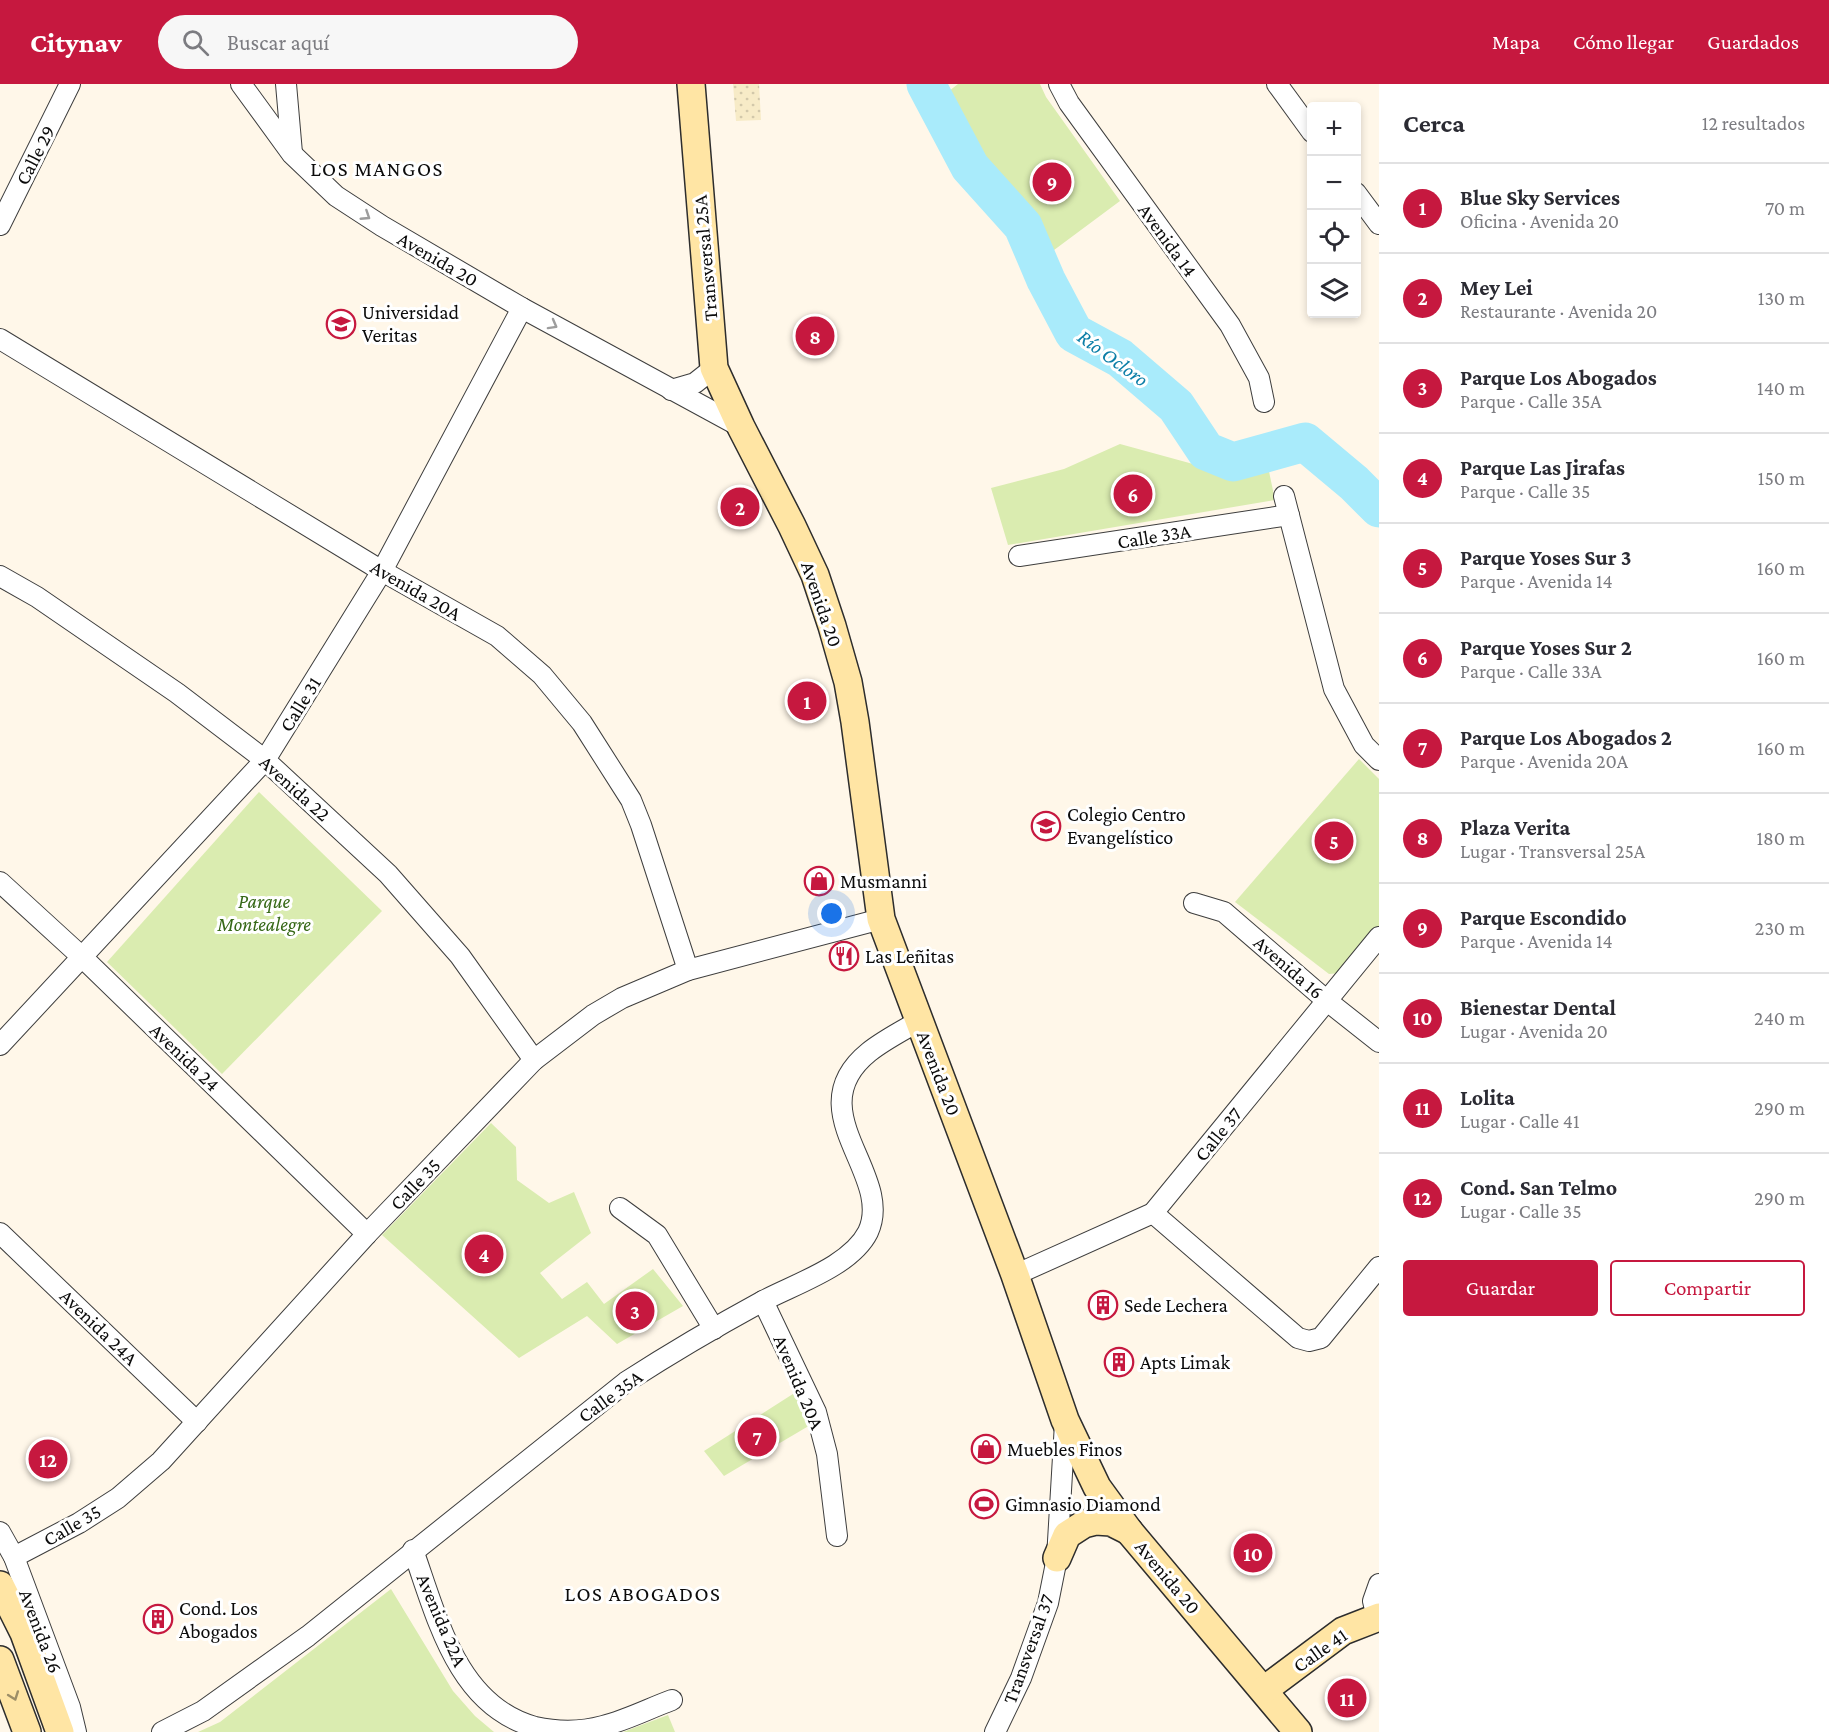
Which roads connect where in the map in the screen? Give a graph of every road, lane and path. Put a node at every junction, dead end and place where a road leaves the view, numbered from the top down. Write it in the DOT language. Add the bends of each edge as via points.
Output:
graph roads {
  1 [pos="70,84"];
  2 [pos="241,84"];
  3 [pos="286,84"];
  4 [pos="691,84"];
  5 [pos="1059,84"];
  6 [pos="1277,84"];
  7 [pos="1307,126"];
  8 [pos="292,154"];
  9 [pos="1361,200"];
  10 [pos="1379,224"];
  11 [pos="0,225"];
  12 [pos="522,308"];
  13 [pos="0,339"];
  14 [pos="714,368"];
  15 [pos="671,390"];
  16 [pos="1264,402"];
  17 [pos="741,427"];
  18 [pos="1019,556"];
  19 [pos="382,571"];
  20 [pos="0,576"];
  21 [pos="265,760"];
  22 [pos="1379,760"];
  23 [pos="0,882"];
  24 [pos="1194,903"];
  25 [pos="881,919"];
  26 [pos="1379,937"];
  27 [pos="82,957"];
  28 [pos="688,970"];
  29 [pos="1326,1000"];
  30 [pos="919,1021"];
  31 [pos="1379,1042"];
  32 [pos="0,1045"];
  33 [pos="534,1060"];
  34 [pos="620,1208"];
  35 [pos="1153,1213"];
  36 [pos="0,1233"];
  37 [pos="367,1234"];
  38 [pos="1379,1267"];
  39 [pos="1015,1275"];
  40 [pos="763,1301"];
  41 [pos="714,1329"];
  42 [pos="1065,1420"];
  43 [pos="197,1422"];
  44 [pos="1129,1531"];
  45 [pos="0,1532"];
  46 [pos="837,1536"];
  47 [pos="413,1550"];
  48 [pos="15,1557"];
  49 [pos="1057,1558"];
  50 [pos="1379,1584"];
  51 [pos="0,1585"];
  52 [pos="1378,1617"];
  53 [pos="0,1660"];
  54 [pos="1264,1690"];
  55 [pos="672,1700"];
  56 [pos="27,1732"];
  57 [pos="60,1732"];
  58 [pos="76,1732"];
  59 [pos="162,1732"];
  60 [pos="995,1732"];
  61 [pos="1298,1732"];
  1 -- 11 [label="street, Calle 29"];
  2 -- 8 [label="street, Avenida 20"];
  3 -- 8 [label="street"];
  4 -- 14 [label="main road, Transversal 25A"];
  5 -- 16 [label="street, Avenida 14" via="1230,325 1259,378"];
  6 -- 7 [label="street"];
  8 -- 12 [label="street, Avenida 20, one-way" via="328,189 359,211"];
  9 -- 10 [label="street"];
  12 -- 15 [label="street, Avenida 20, one-way"];
  12 -- 19 [label="street, Calle 31"];
  13 -- 19 [label="street, Avenida 20A"];
  14 -- 15 [label="street" via="695,383"];
  14 -- 17 [label="main road, Transversal 25A"];
  15 -- 17 [label="street, Avenida 20"];
  17 -- 25 [label="main road, Avenida 20" via="815,574 848,682"];
  18 -- 22 [label="street, Calle 33A" via="1287,506 1334,689 1364,745"];
  19 -- 21 [label="street, Calle 31"];
  19 -- 28 [label="street, Avenida 20A" via="497,636 542,675 582,723 631,800"];
  20 -- 21 [label="street, Avenida 22" via="177,693"];
  21 -- 27 [label="street, Calle 31"];
  21 -- 33 [label="street, Avenida 22" via="388,874 460,956"];
  23 -- 27 [label="street, Avenida 24"];
  24 -- 29 [label="street, Avenida 16" via="1224,912"];
  25 -- 28 [label="street, Calle 35"];
  25 -- 30 [label="main road, Avenida 20"];
  26 -- 29 [label="street, Calle 37"];
  27 -- 32 [label="street, Calle 31"];
  27 -- 37 [label="street, Avenida 24"];
  28 -- 33 [label="street, Calle 35" via="622,998"];
  29 -- 31 [label="street, Avenida 16"];
  29 -- 35 [label="street, Calle 37"];
  30 -- 39 [label="main road, Avenida 20"];
  30 -- 40 [label="street, Calle 35A" via="867,1053 849,1076 843,1092 844,1125 873,1205 868,1232 832,1266"];
  33 -- 37 [label="street, Calle 35"];
  34 -- 41 [label="street" via="657,1235"];
  35 -- 38 [label="street" via="1298,1338 1309,1341 1321,1338"];
  35 -- 39 [label="street, Calle 37"];
  36 -- 43 [label="street, Avenida 24A"];
  37 -- 43 [label="street, Calle 35"];
  39 -- 42 [label="main road, Avenida 20"];
  40 -- 41 [label="street, Calle 35A"];
  40 -- 46 [label="street, Avenida 20A" via="816,1412 827,1454"];
  41 -- 47 [label="street, Calle 35A" via="626,1382"];
  42 -- 44 [label="main road, Avenida 20" via="1097,1487"];
  42 -- 49 [label="street, Transversal 37"];
  43 -- 48 [label="street, Calle 35" via="161,1461 118,1498"];
  44 -- 49 [label="main road" via="1111,1522 1084,1524 1067,1534"];
  44 -- 54 [label="main road, Avenida 20"];
  45 -- 48 [label="street, Avenida 26"];
  47 -- 55 [label="street, Avenida 22A" via="455,1657 472,1686 501,1713 524,1724 568,1732 604,1726"];
  47 -- 59 [label="street, Calle 35A" via="298,1642 203,1711"];
  48 -- 58 [label="street, Avenida 26"];
  49 -- 60 [label="street, Transversal 37" via="1048,1603 1021,1678"];
  50 -- 52 [label="street" via="1373,1601"];
  51 -- 57 [label="main road" via="24,1633"];
  52 -- 54 [label="main road, Calle 41" via="1343,1631"];
  53 -- 56 [label="main road, one-way"];
  54 -- 61 [label="main road, Avenida 20"];
}
